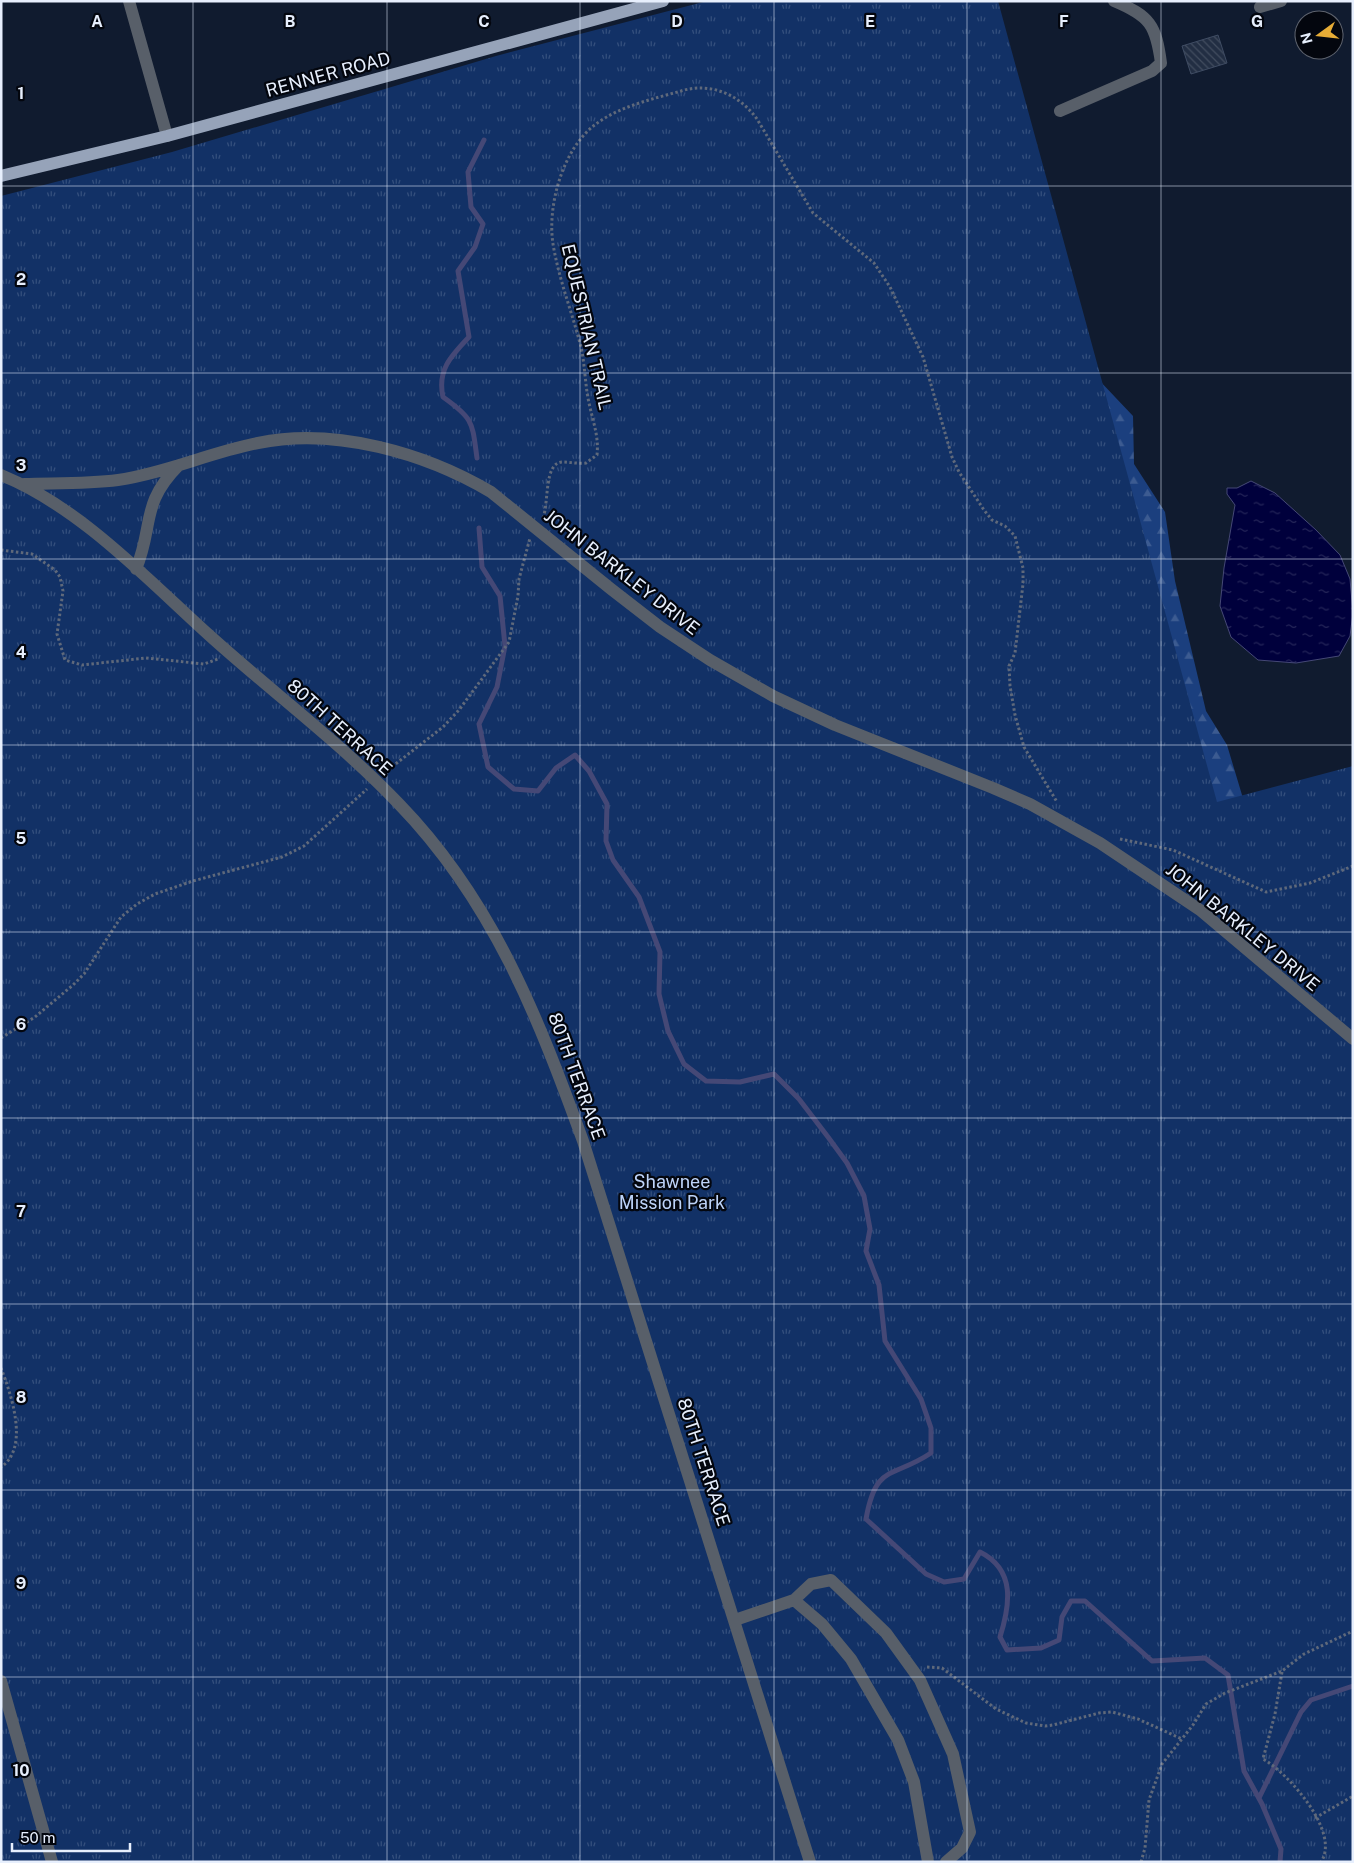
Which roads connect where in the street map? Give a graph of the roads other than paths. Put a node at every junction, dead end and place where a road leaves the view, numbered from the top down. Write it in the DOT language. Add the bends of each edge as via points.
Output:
graph roads {
  1 [pos="129,1"];
  2 [pos="663,1"];
  3 [pos="1114,1"];
  4 [pos="1281,1"];
  5 [pos="1260,6"];
  6 [pos="1060,111"];
  7 [pos="167,136"];
  8 [pos="1,176"];
  9 [pos="180,464"];
  10 [pos="1,475"];
  11 [pos="24,484"];
  12 [pos="136,569"];
  13 [pos="1353,1039"];
  14 [pos="794,1600"];
  15 [pos="735,1620"];
  16 [pos="1,1681"];
  17 [pos="52,1862"];
  18 [pos="810,1862"];
  19 [pos="928,1862"];
  20 [pos="946,1862"];
  1 -- 7 [label="street"];
  2 -- 7 [label="main road, RENNER ROAD"];
  3 -- 6 [label="street" via="1137,11 1150,24 1158,42 1161,63"];
  4 -- 5 [label="street"];
  7 -- 8 [label="main road, RENNER ROAD"];
  9 -- 11 [label="street, JOHN BARKLEY DRIVE" via="119,480"];
  9 -- 12 [label="street" via="155,496 144,550"];
  9 -- 13 [label="street, JOHN BARKLEY DRIVE" via="260,443 329,440 381,447 428,460 466,476 492,492 660,627 710,660 773,696 835,725 1015,798 1100,843 1200,910"];
  10 -- 11 [label="street"];
  11 -- 12 [label="street, 80TH TERRACE" via="87,527"];
  12 -- 15 [label="street, 80TH TERRACE" via="399,804 434,843 474,899 502,946 533,1008 583,1140"];
  14 -- 15 [label="street"];
  14 -- 19 [label="street" via="822,1624 851,1659 898,1740 914,1782"];
  14 -- 20 [label="street" via="811,1584 831,1580 886,1633 920,1680 953,1754 970,1832 962,1848"];
  15 -- 18 [label="street, 80TH TERRACE"];
  16 -- 17 [label="street"];
}
